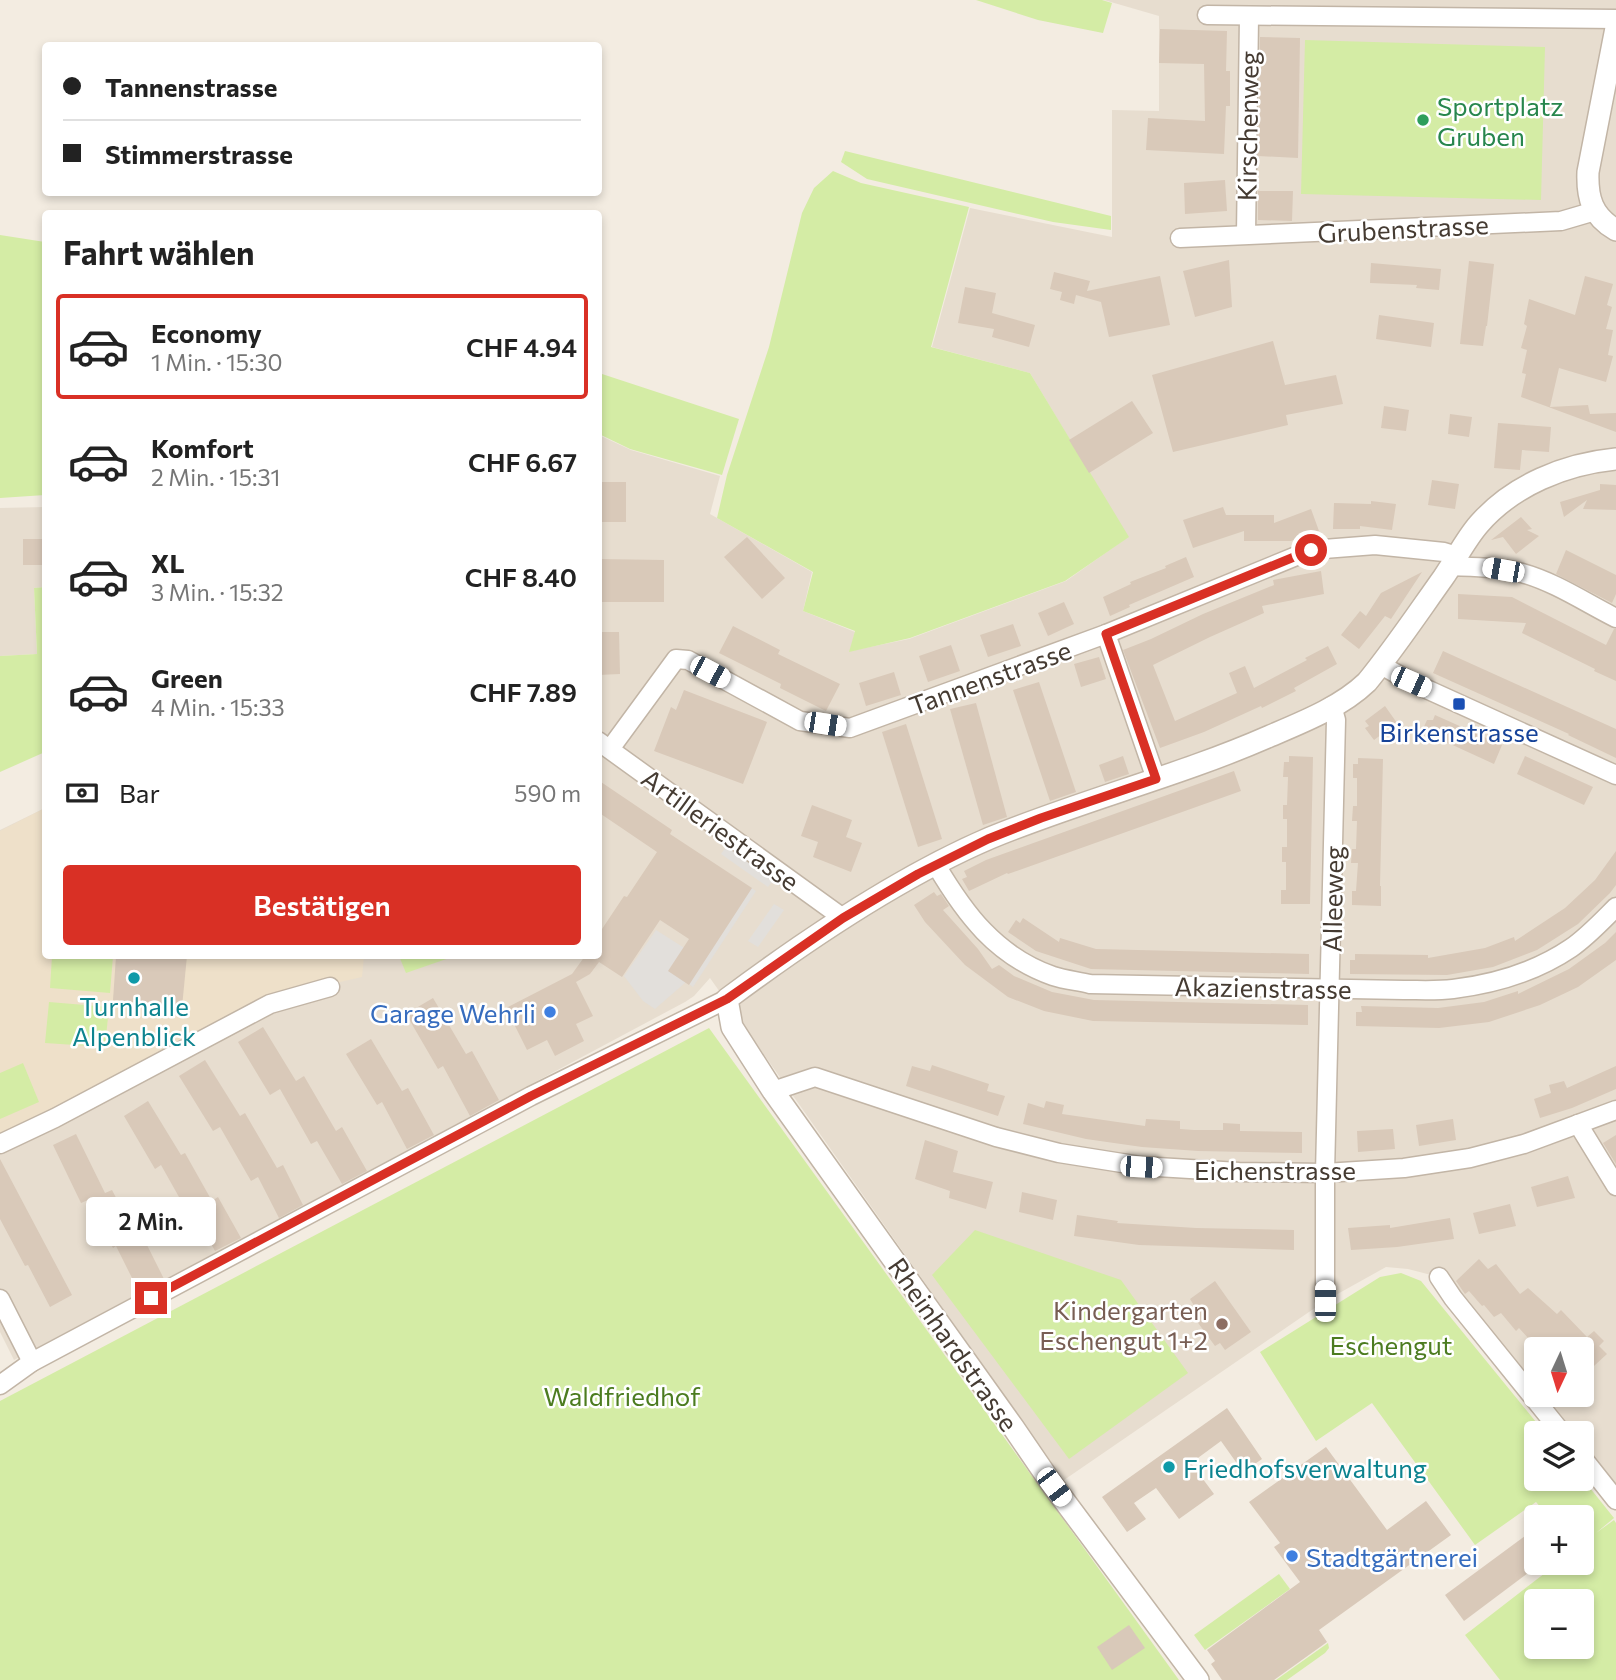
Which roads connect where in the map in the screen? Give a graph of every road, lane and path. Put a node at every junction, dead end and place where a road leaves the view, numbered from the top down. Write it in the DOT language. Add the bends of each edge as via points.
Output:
graph roads {
  1 [pos="1207,15"];
  2 [pos="1249,17"];
  3 [pos="1616,19"];
  4 [pos="1616,29"];
  5 [pos="1595,211"];
  6 [pos="1616,230"];
  7 [pos="1246,234"];
  8 [pos="1180,238"];
  9 [pos="1616,459"];
  10 [pos="1454,561"];
  11 [pos="1616,618"];
  12 [pos="1106,634"];
  13 [pos="1381,665"];
  14 [pos="1332,706"];
  15 [pos="604,745"];
  16 [pos="1616,775"];
  17 [pos="1156,779"];
  18 [pos="936,865"];
  19 [pos="1616,907"];
  20 [pos="843,918"];
  21 [pos="330,987"];
  22 [pos="1330,989"];
  23 [pos="727,999"];
  24 [pos="773,1091"];
  25 [pos="1616,1110"];
  26 [pos="1578,1124"];
  27 [pos="0,1144"];
  28 [pos="1325,1173"];
  29 [pos="1616,1186"];
  30 [pos="1439,1277"];
  31 [pos="0,1299"];
  32 [pos="1325,1301"];
  33 [pos="32,1362"];
  34 [pos="0,1385"];
  35 [pos="1552,1421"];
  36 [pos="1594,1472"];
  37 [pos="1616,1500"];
  38 [pos="1198,1680"];
  1 -- 2 [label="street"];
  2 -- 3 [label="street"];
  2 -- 7 [label="street, Kirschenweg"];
  4 -- 5 [label="street" via="1588,172 1587,187"];
  5 -- 6 [label="street"];
  5 -- 7 [label="street, Grubenstrasse" via="1561,222"];
  7 -- 8 [label="street, Grubenstrasse"];
  9 -- 10 [label="street" via="1564,470 1525,487 1477,526"];
  10 -- 11 [label="street, Tannenstrasse" via="1521,573"];
  10 -- 12 [label="street, Tannenstrasse" via="1444,552 1375,545 1311,550"];
  10 -- 13 [label="street"];
  12 -- 15 [label="street, Tannenstrasse" via="850,728 800,721 688,660 676,659"];
  12 -- 17 [label="street"];
  13 -- 14 [label="street" via="1359,690"];
  13 -- 16 [label="street"];
  14 -- 17 [label="street" via="1236,751"];
  14 -- 22 [label="street, Alleeweg" via="1336,720"];
  15 -- 20 [label="street, Artilleriestrasse"];
  17 -- 18 [label="street" via="1041,818"];
  18 -- 20 [label="street"];
  18 -- 22 [label="street, Akazienstrasse" via="955,898 989,939 1019,961 1054,976 1090,984"];
  19 -- 22 [label="street, Akazienstrasse" via="1571,947 1492,983 1451,989"];
  20 -- 23 [label="street"];
  21 -- 27 [label="street" via="270,1004"];
  22 -- 28 [label="street, Alleeweg"];
  23 -- 24 [label="street, Rheinhardstrasse" via="733,1027"];
  23 -- 33 [label="street" via="531,1096"];
  24 -- 28 [label="street, Eichenstrasse" via="815,1077 996,1137 1141,1167"];
  24 -- 38 [label="street, Rheinhardstrasse" via="1054,1487"];
  25 -- 26 [label="street, Eichenstrasse"];
  26 -- 28 [label="street, Eichenstrasse" via="1470,1158"];
  26 -- 29 [label="street"];
  28 -- 32 [label="street, Alleeweg"];
  30 -- 35 [label="street"];
  31 -- 33 [label="street"];
  33 -- 34 [label="street"];
  36 -- 37 [label="street"];
}
